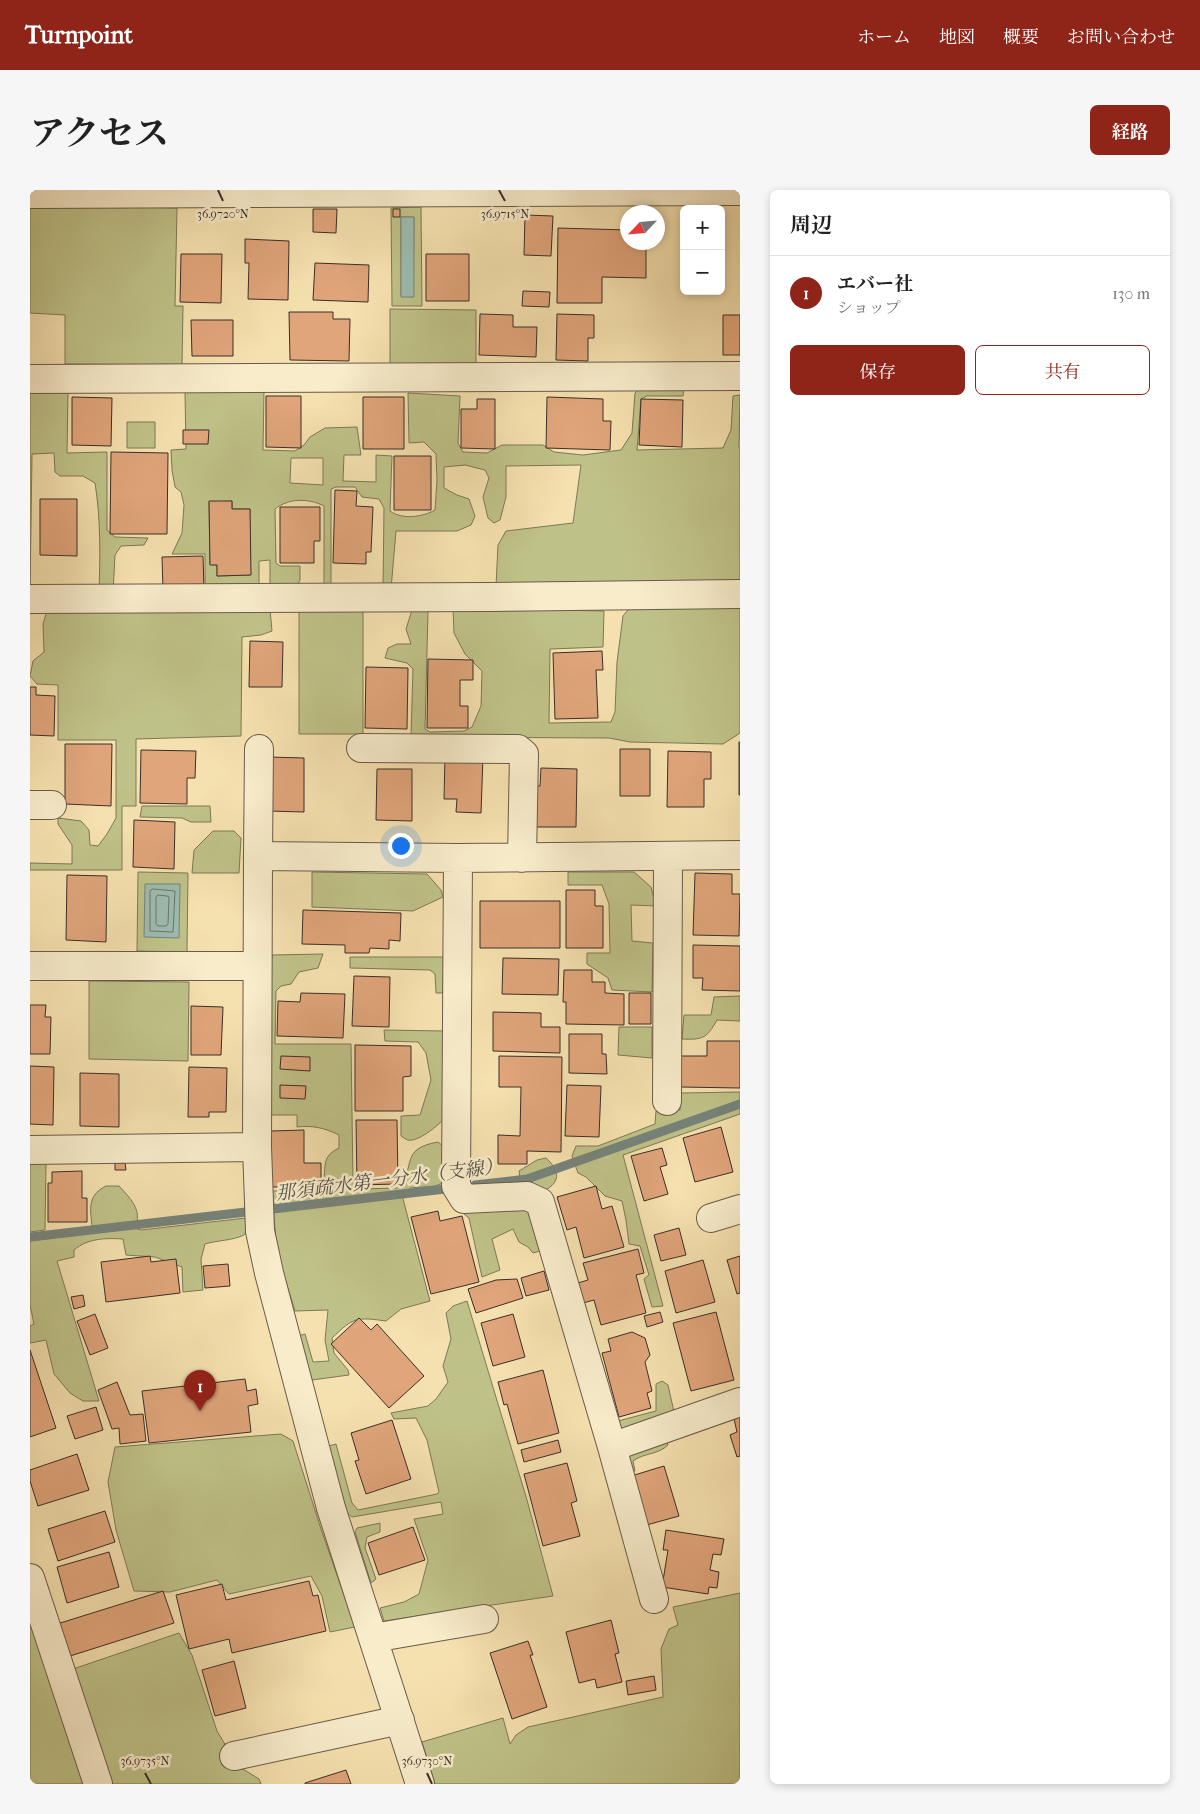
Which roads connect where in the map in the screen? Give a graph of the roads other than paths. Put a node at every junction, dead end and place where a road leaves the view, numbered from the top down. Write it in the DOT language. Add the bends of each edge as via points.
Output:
graph roads {
  1 [pos="740,191"];
  2 [pos="30,194"];
  3 [pos="740,376"];
  4 [pos="30,379"];
  5 [pos="740,594"];
  6 [pos="30,599"];
  7 [pos="361,748"];
  8 [pos="259,749"];
  9 [pos="258,856"];
  10 [pos="668,856"];
  11 [pos="740,856"];
  12 [pos="458,858"];
  13 [pos="522,858"];
  14 [pos="30,966"];
  15 [pos="257,966"];
  16 [pos="667,1101"];
  17 [pos="257,1147"];
  18 [pos="30,1150"];
  19 [pos="740,1208"];
  20 [pos="711,1218"];
  21 [pos="740,1402"];
  22 [pos="612,1447"];
  23 [pos="30,1578"];
  24 [pos="654,1599"];
  25 [pos="484,1619"];
  26 [pos="373,1638"];
  27 [pos="400,1720"];
  28 [pos="234,1756"];
  29 [pos="98,1784"];
  30 [pos="420,1784"];
  1 -- 2 [label="street"];
  3 -- 4 [label="street"];
  5 -- 6 [label="street"];
  7 -- 13 [label="street" via="518,749 524,754"];
  8 -- 9 [label="street"];
  9 -- 12 [label="street"];
  9 -- 15 [label="street"];
  10 -- 11 [label="street"];
  10 -- 13 [label="street"];
  10 -- 16 [label="street"];
  12 -- 13 [label="street"];
  12 -- 22 [label="street" via="456,1186 464,1199 527,1196 540,1202"];
  14 -- 15 [label="street"];
  15 -- 17 [label="street"];
  17 -- 18 [label="street"];
  17 -- 26 [label="street" via="260,1231 269,1273 331,1508"];
  19 -- 20 [label="street"];
  21 -- 22 [label="street"];
  22 -- 24 [label="street"];
  23 -- 29 [label="street"];
  25 -- 26 [label="street"];
  26 -- 27 [label="street"];
  27 -- 28 [label="street"];
  27 -- 30 [label="street"];
}
